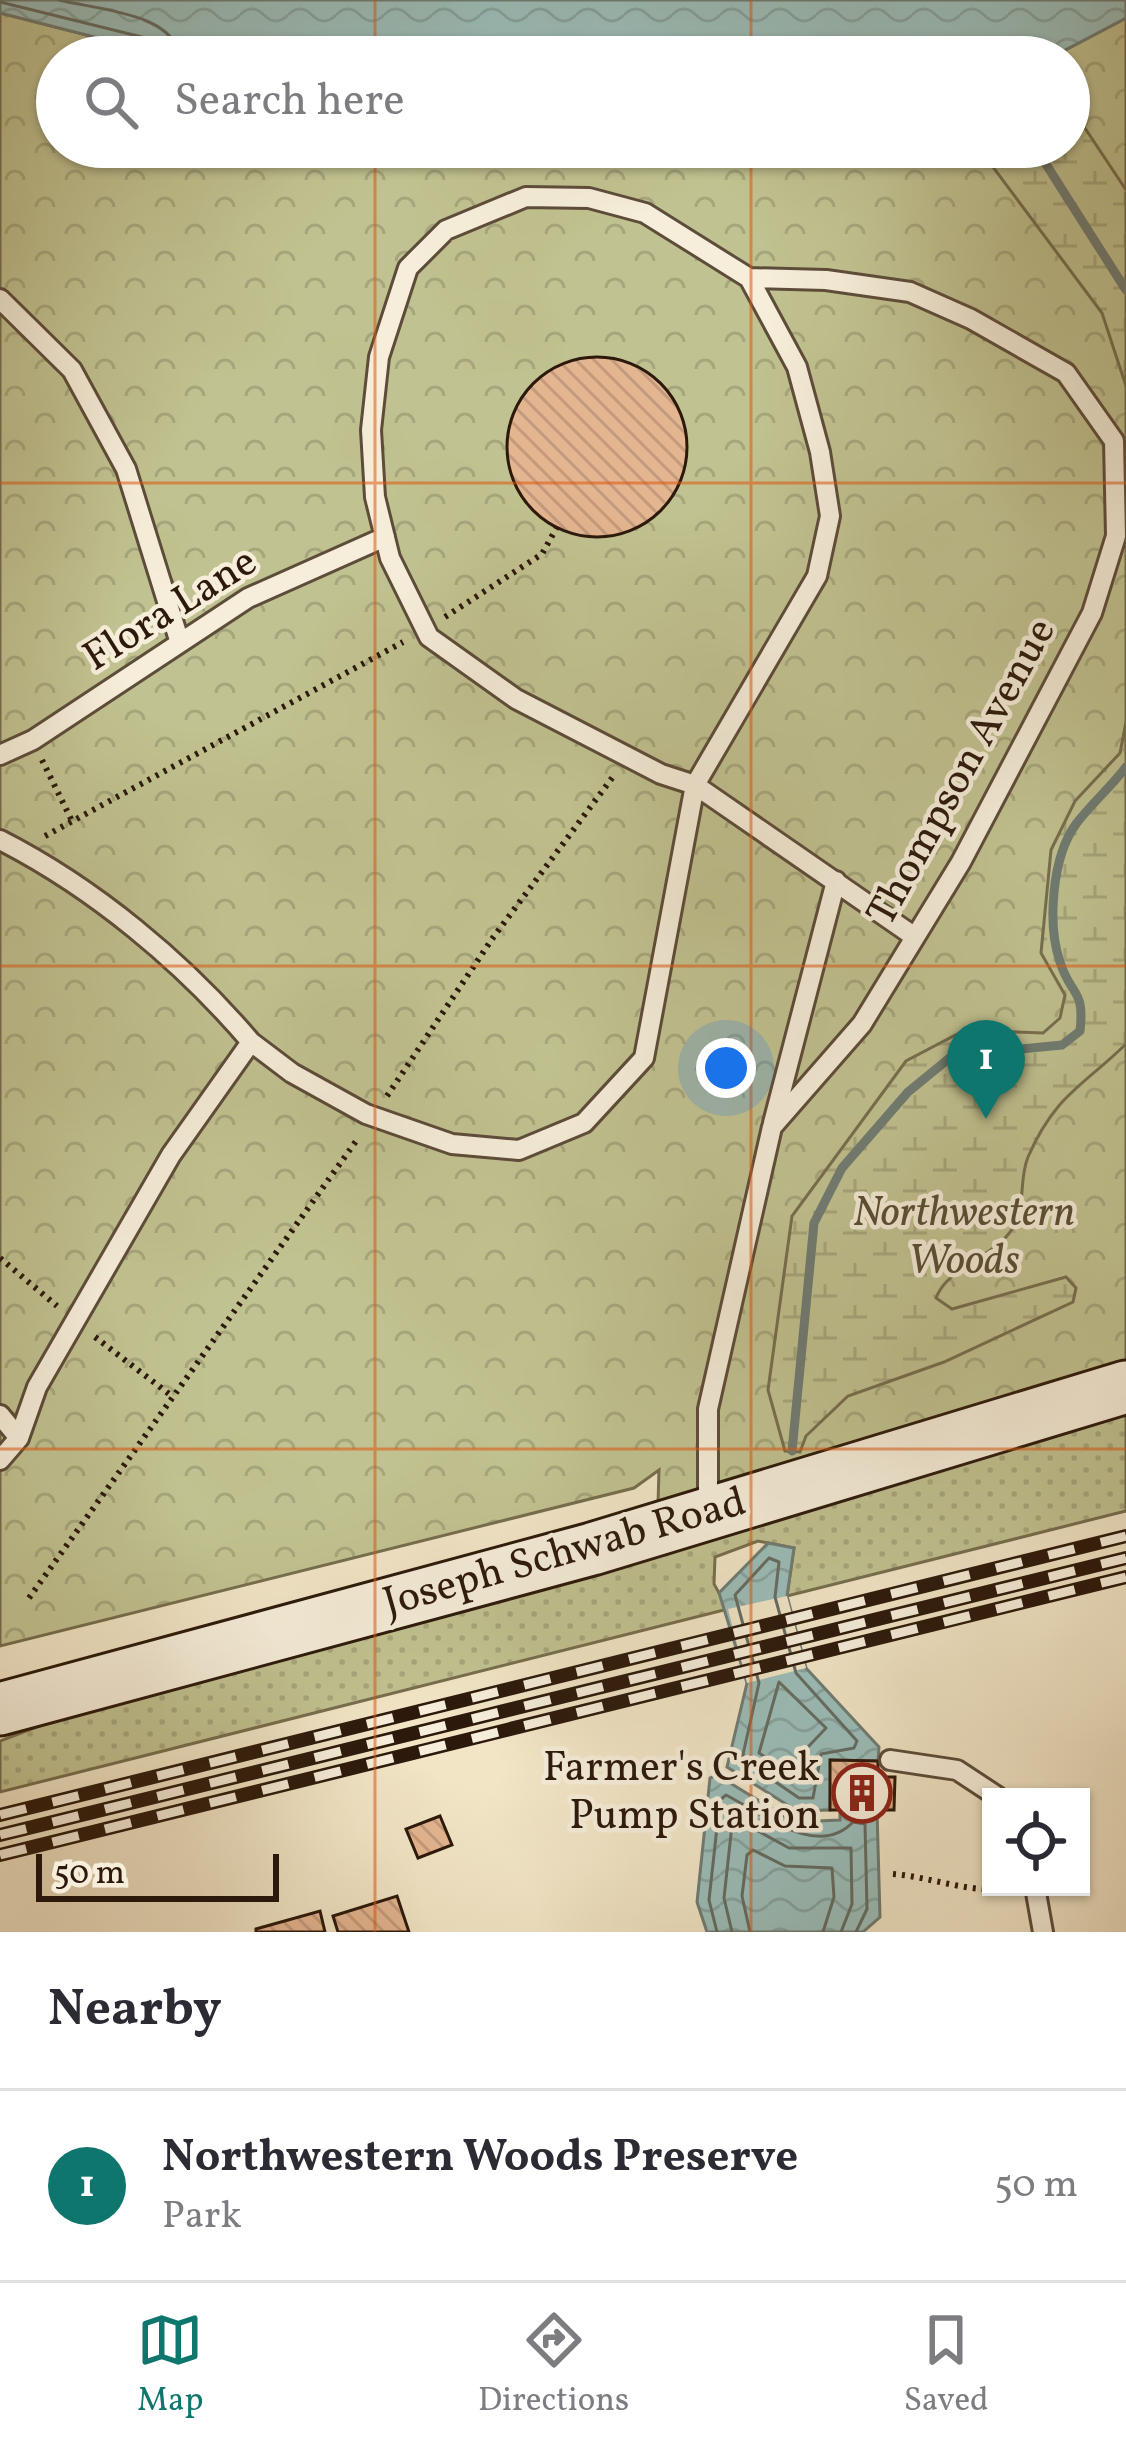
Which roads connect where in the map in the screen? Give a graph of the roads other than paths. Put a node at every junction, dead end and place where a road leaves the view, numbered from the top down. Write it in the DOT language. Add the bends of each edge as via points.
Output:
graph roads {
  1 [pos="749,278"];
  2 [pos="0,298"];
  3 [pos="385,537"];
  4 [pos="180,643"];
  5 [pos="0,755"];
  6 [pos="695,784"];
  7 [pos="0,840"];
  8 [pos="836,881"];
  9 [pos="915,937"];
  10 [pos="251,1042"];
  11 [pos="772,1127"];
  12 [pos="1126,1387"];
  13 [pos="0,1415"];
  14 [pos="19,1438"];
  15 [pos="0,1460"];
  16 [pos="708,1514"];
  17 [pos="0,1709"];
  18 [pos="890,1760"];
  19 [pos="984,1788"];
  20 [pos="1037,1896"];
  21 [pos="1043,1932"];
  1 -- 3 [label="lane" via="645,213 589,198 526,197 446,230 408,268 379,357 370,430"];
  1 -- 6 [label="lane" via="797,367 830,516 817,576"];
  1 -- 9 [label="lane, Thompson Avenue" via="910,292 971,319 1066,373 1114,441 1116,536 1092,614"];
  2 -- 4 [label="lane" via="72,370 126,469"];
  3 -- 4 [label="lane, Flora Lane" via="248,598"];
  3 -- 6 [label="lane" via="425,630 516,699"];
  4 -- 5 [label="lane, Flora Lane"];
  6 -- 8 [label="lane"];
  6 -- 10 [label="lane" via="644,1058 584,1124 519,1150 452,1144 373,1117"];
  7 -- 10 [label="lane" via="110,912 208,991"];
  8 -- 9 [label="lane"];
  8 -- 11 [label="lane"];
  9 -- 11 [label="lane, Thompson Avenue" via="862,1024"];
  10 -- 14 [label="lane" via="171,1155 37,1387"];
  11 -- 16 [label="lane, Thompson Avenue" via="708,1408"];
  12 -- 16 [label="street, Joseph Schwab Road"];
  13 -- 14 [label="lane"];
  14 -- 15 [label="lane"];
  16 -- 17 [label="street, Joseph Schwab Road"];
  18 -- 19 [label="lane" via="957,1770"];
  20 -- 21 [label="lane"];
}
